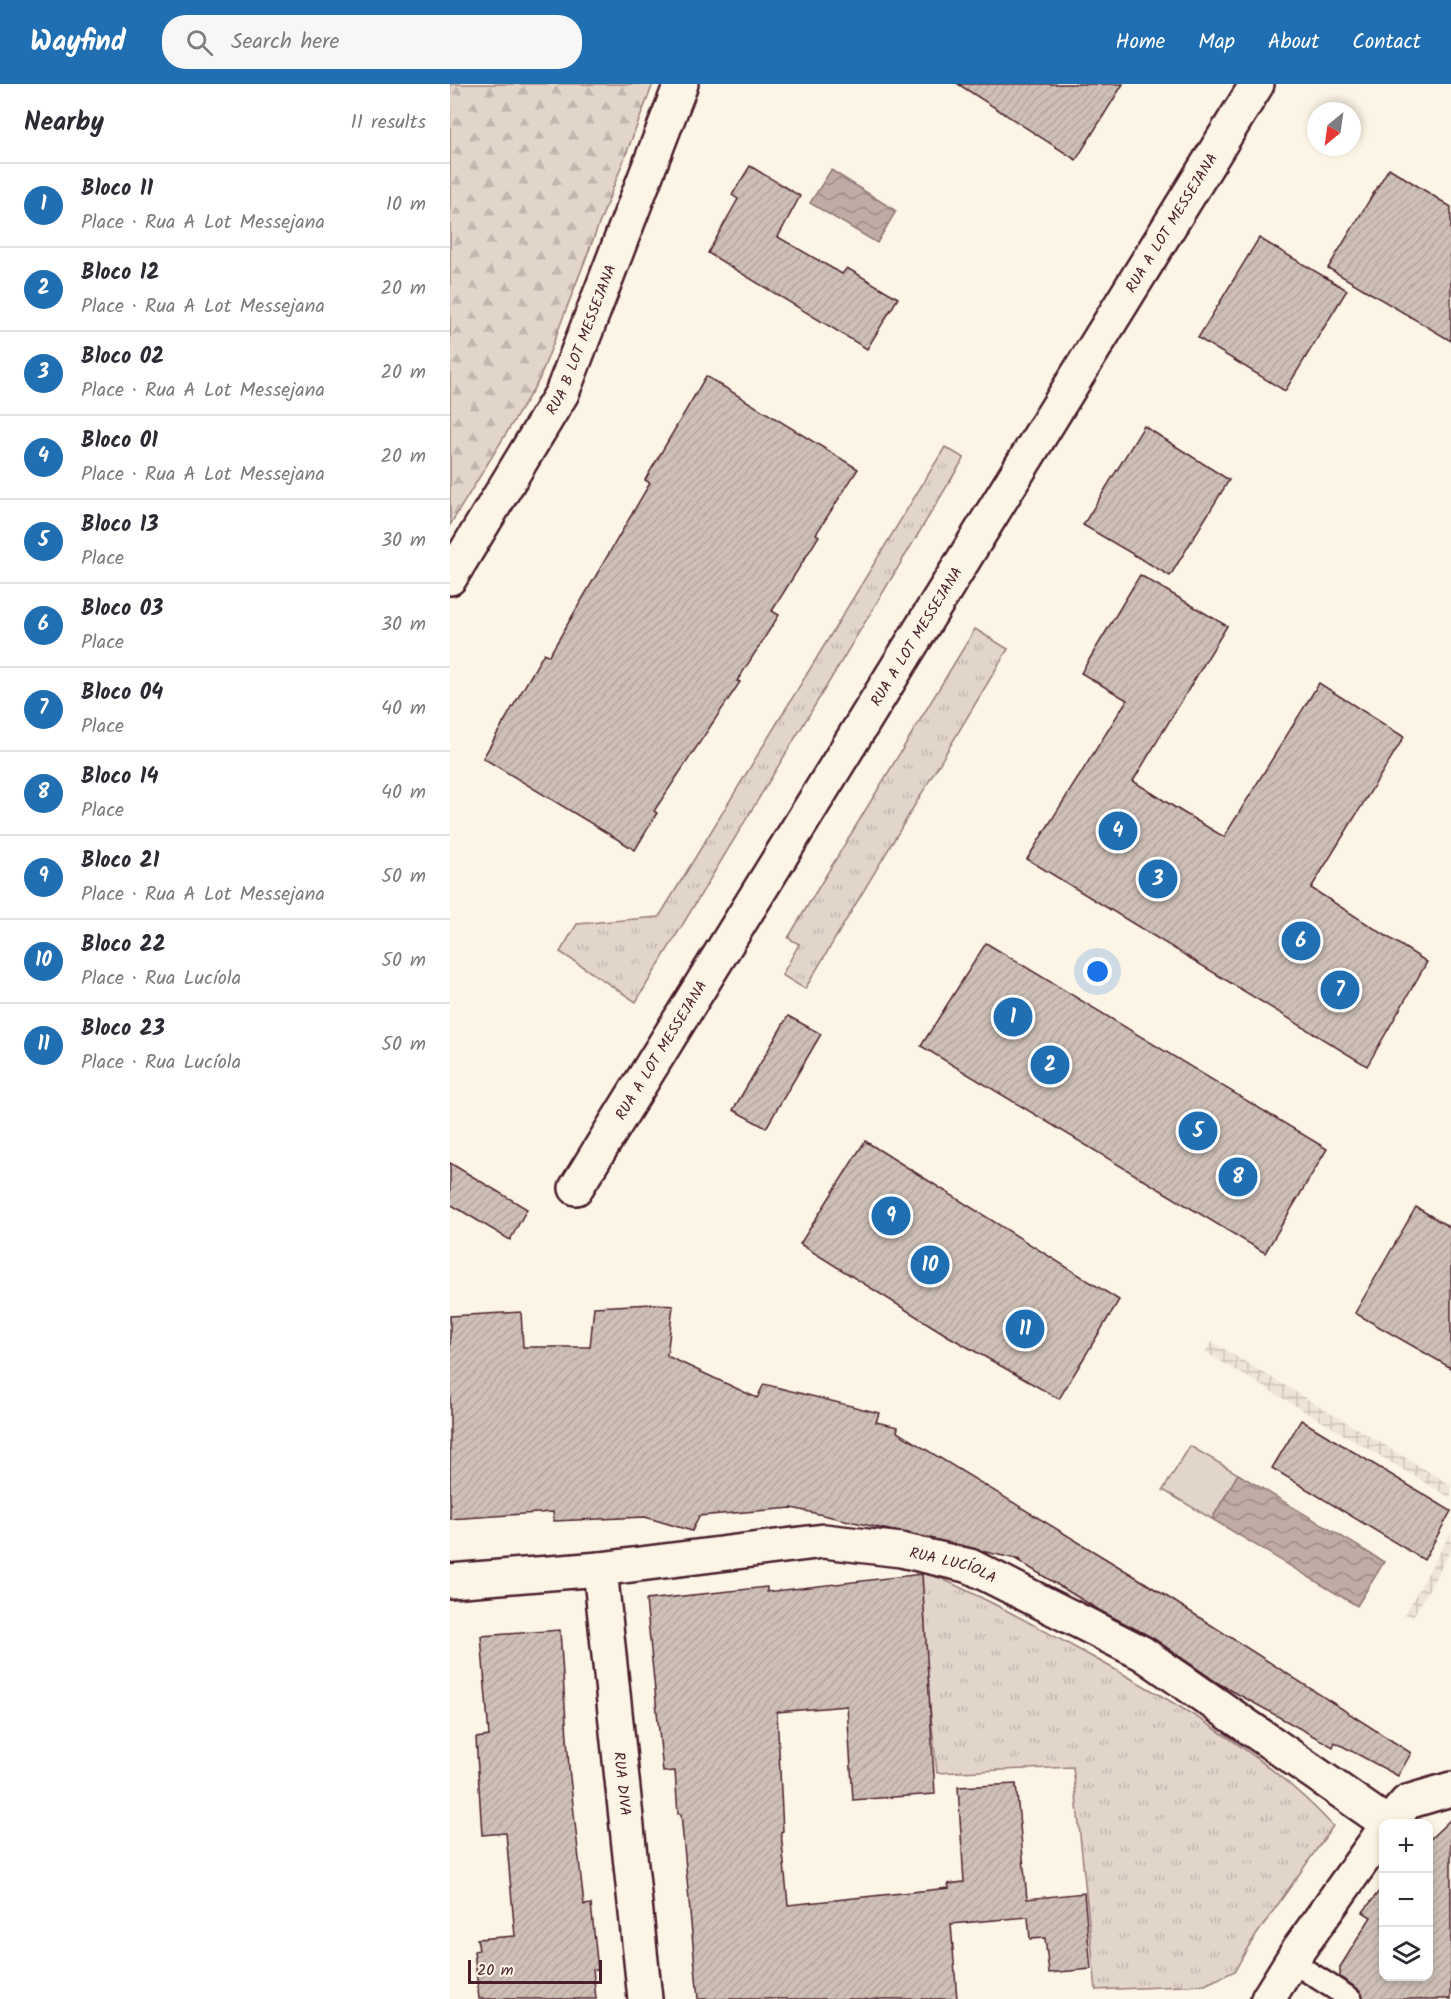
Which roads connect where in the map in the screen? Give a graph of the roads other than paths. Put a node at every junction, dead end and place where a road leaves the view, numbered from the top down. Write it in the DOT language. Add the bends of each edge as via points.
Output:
graph roads {
  1 [pos="681,84"];
  2 [pos="1257,84"];
  3 [pos="450,578"];
  4 [pos="576,1188"];
  5 [pos="600,1569"];
  6 [pos="450,1581"];
  7 [pos="1451,1789"];
  8 [pos="1381,1819"];
  9 [pos="1392,1819"];
  10 [pos="1379,1836"];
  11 [pos="1292,1961"];
  12 [pos="645,1999"];
  13 [pos="1268,1999"];
  14 [pos="1351,1999"];
  1 -- 3 [label="street, RUA B LOT MESSEJANA" via="562,393"];
  2 -- 4 [label="street, RUA A LOT MESSEJANA"];
  5 -- 6 [label="street, RUA LUCÍOLA"];
  5 -- 8 [label="street, RUA LUCÍOLA" via="824,1540 901,1550 970,1566 1142,1653"];
  5 -- 12 [label="street, RUA DIVA"];
  7 -- 9 [label="street, RUA LUCÍOLA" via="1407,1802"];
  10 -- 11 [label="street"];
  11 -- 13 [label="street"];
  11 -- 14 [label="lane"];
}
